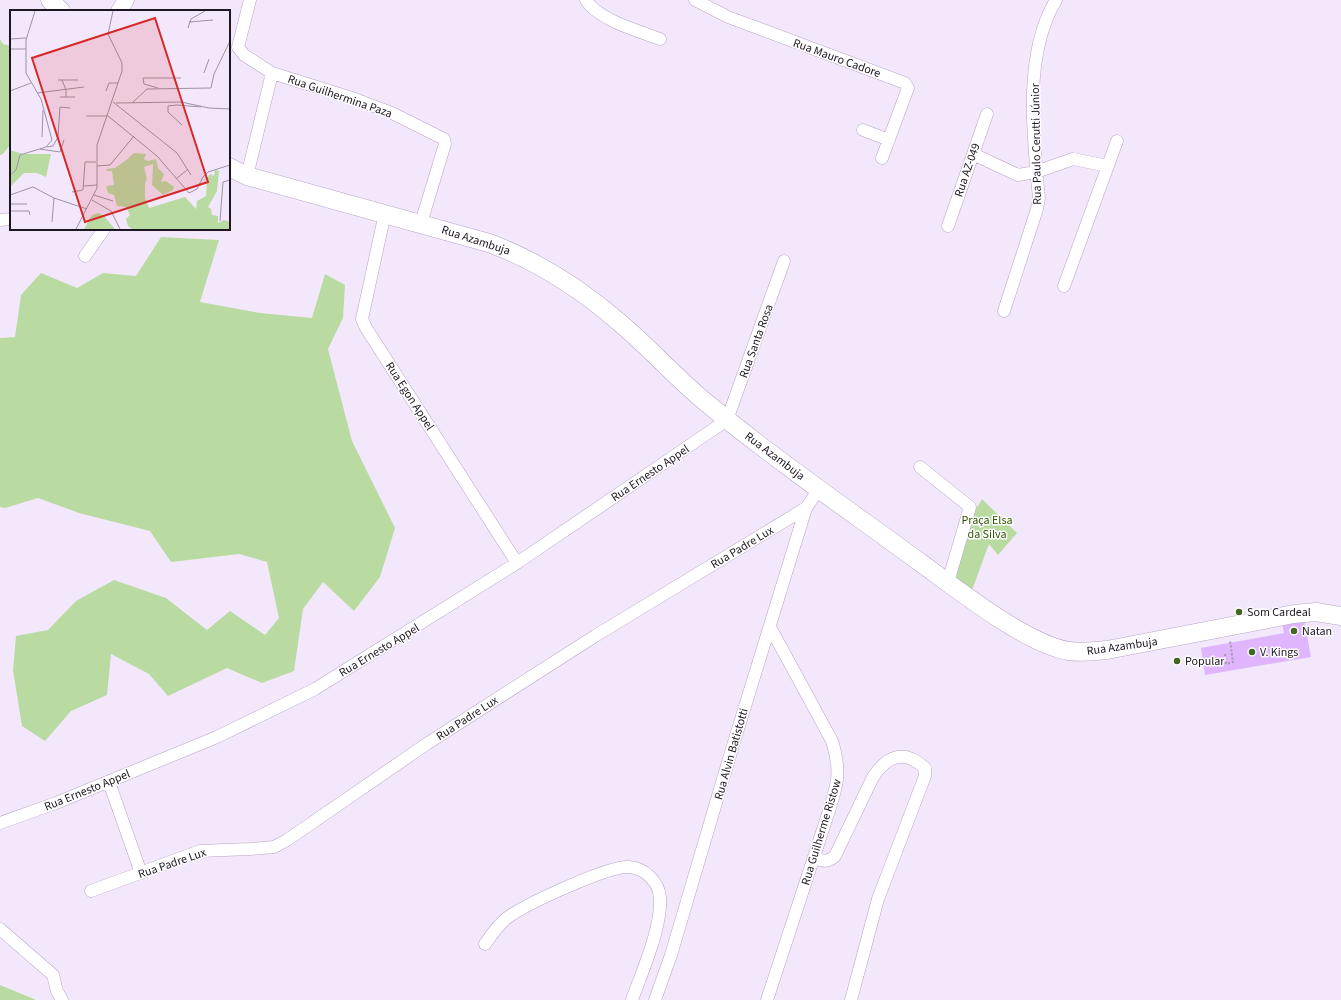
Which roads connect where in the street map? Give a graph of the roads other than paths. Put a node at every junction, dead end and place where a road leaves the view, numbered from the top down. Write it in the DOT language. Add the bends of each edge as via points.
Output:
graph roads {
  1 [pos="50,0"];
  2 [pos="126,0"];
  3 [pos="250,0"];
  4 [pos="586,0"];
  5 [pos="695,0"];
  6 [pos="1056,0"];
  7 [pos="60,10"];
  8 [pos="119,10"];
  9 [pos="660,39"];
  10 [pos="272,73"];
  11 [pos="987,114"];
  12 [pos="863,130"];
  13 [pos="889,140"];
  14 [pos="1117,141"];
  15 [pos="973,154"];
  16 [pos="882,158"];
  17 [pos="1108,166"];
  18 [pos="230,168"];
  19 [pos="1036,172"];
  20 [pos="247,176"];
  21 [pos="385,213"];
  22 [pos="10,219"];
  23 [pos="0,220"];
  24 [pos="421,223"];
  25 [pos="948,226"];
  26 [pos="103,230"];
  27 [pos="85,256"];
  28 [pos="784,261"];
  29 [pos="1064,286"];
  30 [pos="1004,311"];
  31 [pos="727,420"];
  32 [pos="920,467"];
  33 [pos="819,489"];
  34 [pos="806,508"];
  35 [pos="517,563"];
  36 [pos="948,582"];
  37 [pos="1341,616"];
  38 [pos="770,627"];
  39 [pos="109,782"];
  40 [pos="0,823"];
  41 [pos="814,858"];
  42 [pos="140,873"];
  43 [pos="91,891"];
  44 [pos="0,929"];
  45 [pos="485,944"];
  46 [pos="62,1000"];
  47 [pos="632,1000"];
  48 [pos="655,1000"];
  49 [pos="767,1000"];
  50 [pos="851,1000"];
  1 -- 7 [label="main road"];
  2 -- 8 [label="street"];
  3 -- 10 [label="street" via="238,47 244,56"];
  4 -- 9 [label="street" via="596,11 613,20"];
  5 -- 13 [label="street, Rua Mauro Cadore" via="735,20 905,83 908,88"];
  6 -- 19 [label="street, Rua Paulo Cerutti Júnior" via="1045,22 1036,66 1033,106"];
  10 -- 20 [label="street, Rua Guilhermina Paza"];
  10 -- 24 [label="street, Rua Guilhermina Paza" via="392,113 444,139 445,144"];
  11 -- 15 [label="street, Rua AZ-049"];
  12 -- 13 [label="street"];
  13 -- 16 [label="street, Rua Mauro Cadore"];
  14 -- 17 [label="street"];
  15 -- 19 [label="street" via="1011,173 1026,175"];
  15 -- 25 [label="street, Rua AZ-049"];
  17 -- 19 [label="street" via="1073,159"];
  17 -- 29 [label="street"];
  18 -- 20 [label="main road, Rua Azambuja"];
  19 -- 30 [label="street, Rua Paulo Cerutti Júnior" via="1039,198 1034,225"];
  20 -- 21 [label="main road, Rua Azambuja"];
  21 -- 24 [label="main road, Rua Azambuja"];
  21 -- 35 [label="street, Rua Egon Appel" via="362,319"];
  22 -- 23 [label="street"];
  24 -- 31 [label="main road, Rua Azambuja" via="489,242 515,252 542,267 621,324 679,380"];
  26 -- 27 [label="street"];
  28 -- 31 [label="street, Rua Santa Rosa"];
  31 -- 33 [label="main road, Rua Azambuja"];
  31 -- 35 [label="street, Rua Ernesto Appel"];
  32 -- 36 [label="street" via="970,507"];
  33 -- 34 [label="street, Rua Padre Lux"];
  33 -- 36 [label="main road, Rua Azambuja"];
  34 -- 38 [label="street, Rua Alvin Batistotti"];
  34 -- 42 [label="street, Rua Padre Lux" via="595,636 416,751 287,840 274,846 200,851"];
  35 -- 39 [label="street, Rua Ernesto Appel" via="315,688 217,737"];
  36 -- 37 [label="main road, Rua Azambuja" via="1029,635 1068,651 1084,652 1134,646 1294,614 1316,612"];
  38 -- 41 [label="street, Rua Guilherme Ristow" via="832,740 838,760 836,789"];
  38 -- 48 [label="street, Rua Alvin Batistotti" via="671,955"];
  39 -- 40 [label="street, Rua Ernesto Appel"];
  39 -- 42 [label="street"];
  41 -- 49 [label="street, Rua Guilherme Ristow"];
  41 -- 50 [label="street" via="825,862 835,856 873,777 881,766 896,756 904,756 925,768 925,776 878,899"];
  42 -- 43 [label="street, Rua Padre Lux"];
  44 -- 46 [label="street" via="53,975"];
  45 -- 47 [label="street" via="506,918 542,898 613,869 640,869 650,876 660,897 658,919"];
}
